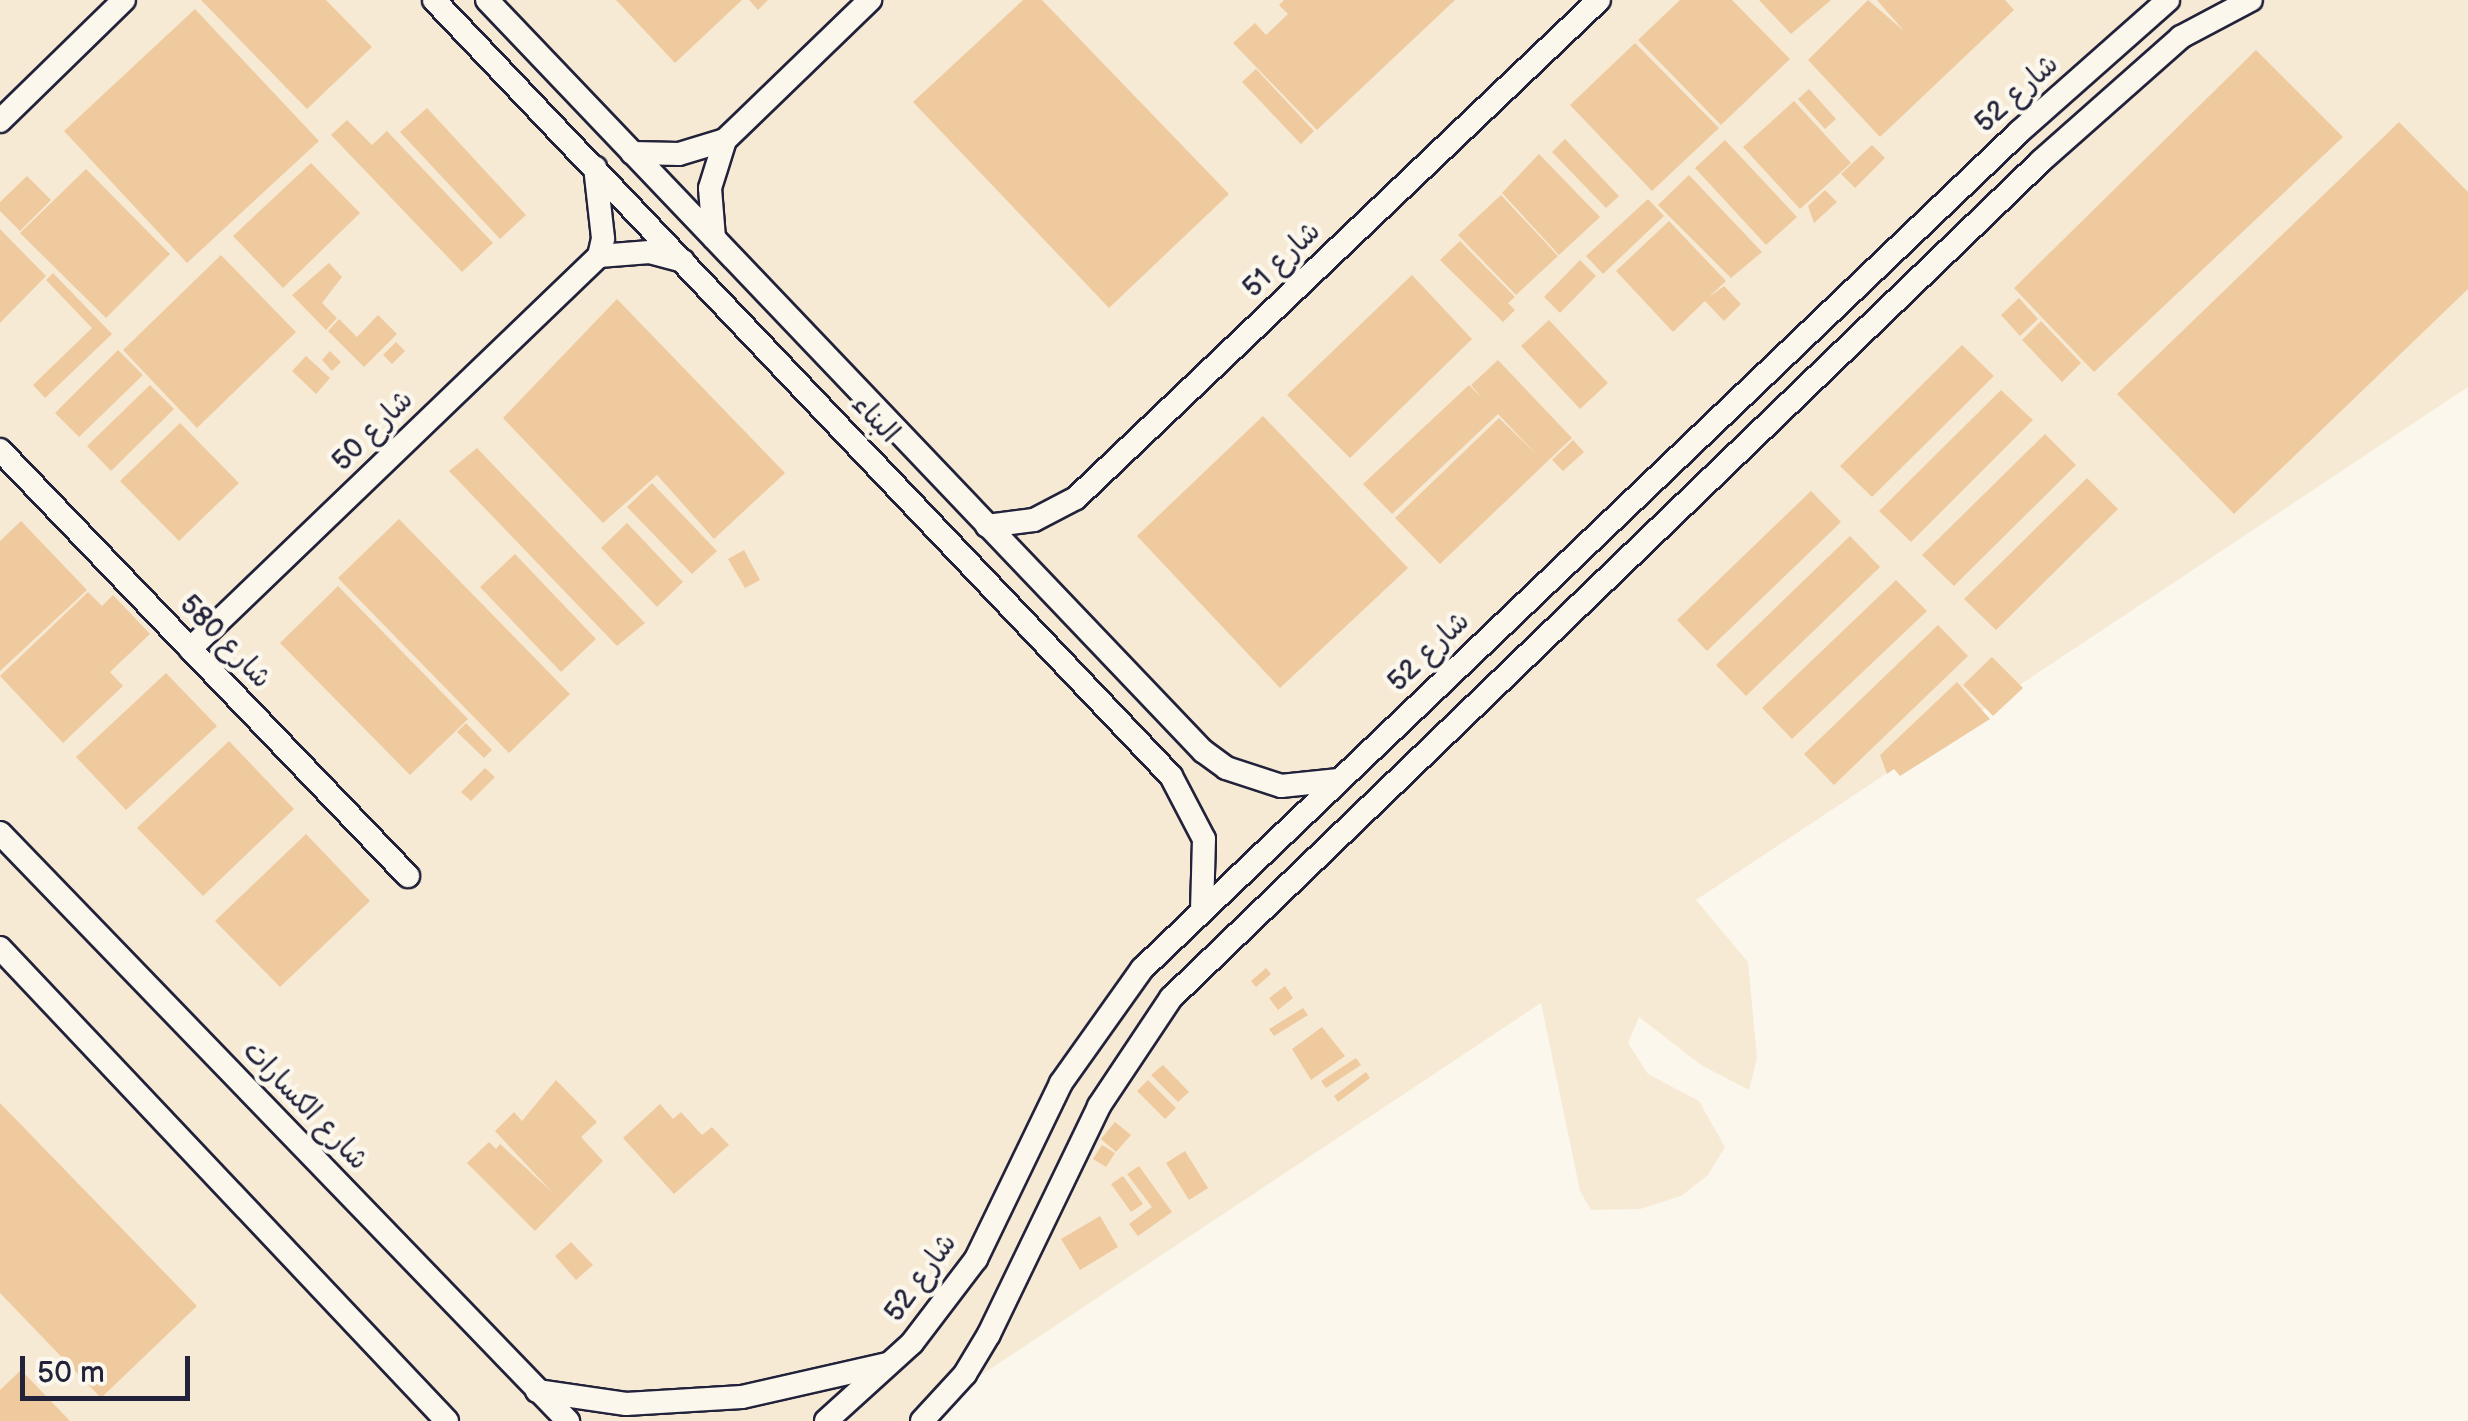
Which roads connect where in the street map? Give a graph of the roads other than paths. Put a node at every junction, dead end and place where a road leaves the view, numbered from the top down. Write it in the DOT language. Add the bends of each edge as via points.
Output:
graph roads {
  1 [pos="124,0"];
  2 [pos="434,0"];
  3 [pos="487,0"];
  4 [pos="870,0"];
  5 [pos="1599,0"];
  6 [pos="2168,0"];
  7 [pos="2251,0"];
  8 [pos="0,121"];
  9 [pos="724,140"];
  10 [pos="632,153"];
  11 [pos="595,167"];
  12 [pos="714,238"];
  13 [pos="598,256"];
  14 [pos="685,262"];
  15 [pos="0,450"];
  16 [pos="988,526"];
  17 [pos="190,649"];
  18 [pos="1338,780"];
  19 [pos="0,833"];
  20 [pos="408,876"];
  21 [pos="1202,911"];
  22 [pos="0,948"];
  23 [pos="887,1364"];
  24 [pos="538,1390"];
  25 [pos="447,1421"];
  26 [pos="568,1421"];
  27 [pos="826,1421"];
  28 [pos="922,1421"];
  1 -- 8 [label="street"];
  2 -- 11 [label="street, البناء"];
  3 -- 10 [label="street, البناء"];
  4 -- 9 [label="street"];
  5 -- 16 [label="street, شارع 51" via="1076,498 1034,520"];
  6 -- 18 [label="street, شارع 52" via="2019,132"];
  7 -- 28 [label="street" via="2181,36 2042,161 1171,998 1099,1106 989,1334"];
  9 -- 10 [label="street" via="680,154"];
  9 -- 12 [label="street" via="710,188"];
  10 -- 12 [label="street, البناء"];
  11 -- 13 [label="street" via="602,212"];
  11 -- 14 [label="street, البناء"];
  12 -- 16 [label="street, البناء"];
  13 -- 14 [label="street" via="650,252"];
  13 -- 17 [label="street, شارع 50"];
  14 -- 21 [label="street, البناء" via="1171,776 1204,839"];
  15 -- 17 [label="street, شارع 580"];
  16 -- 18 [label="street, البناء" via="1226,768 1281,786"];
  17 -- 20 [label="street, شارع 580"];
  18 -- 21 [label="street, شارع 52"];
  19 -- 24 [label="street, شارع الكسارات"];
  21 -- 23 [label="street, شارع 52" via="1098,1024 1061,1083 976,1259 922,1331"];
  22 -- 25 [label="street"];
  23 -- 24 [label="street" via="742,1397 626,1404"];
  23 -- 27 [label="street, شارع 52"];
  24 -- 26 [label="street, شارع الكسارات"];
}
